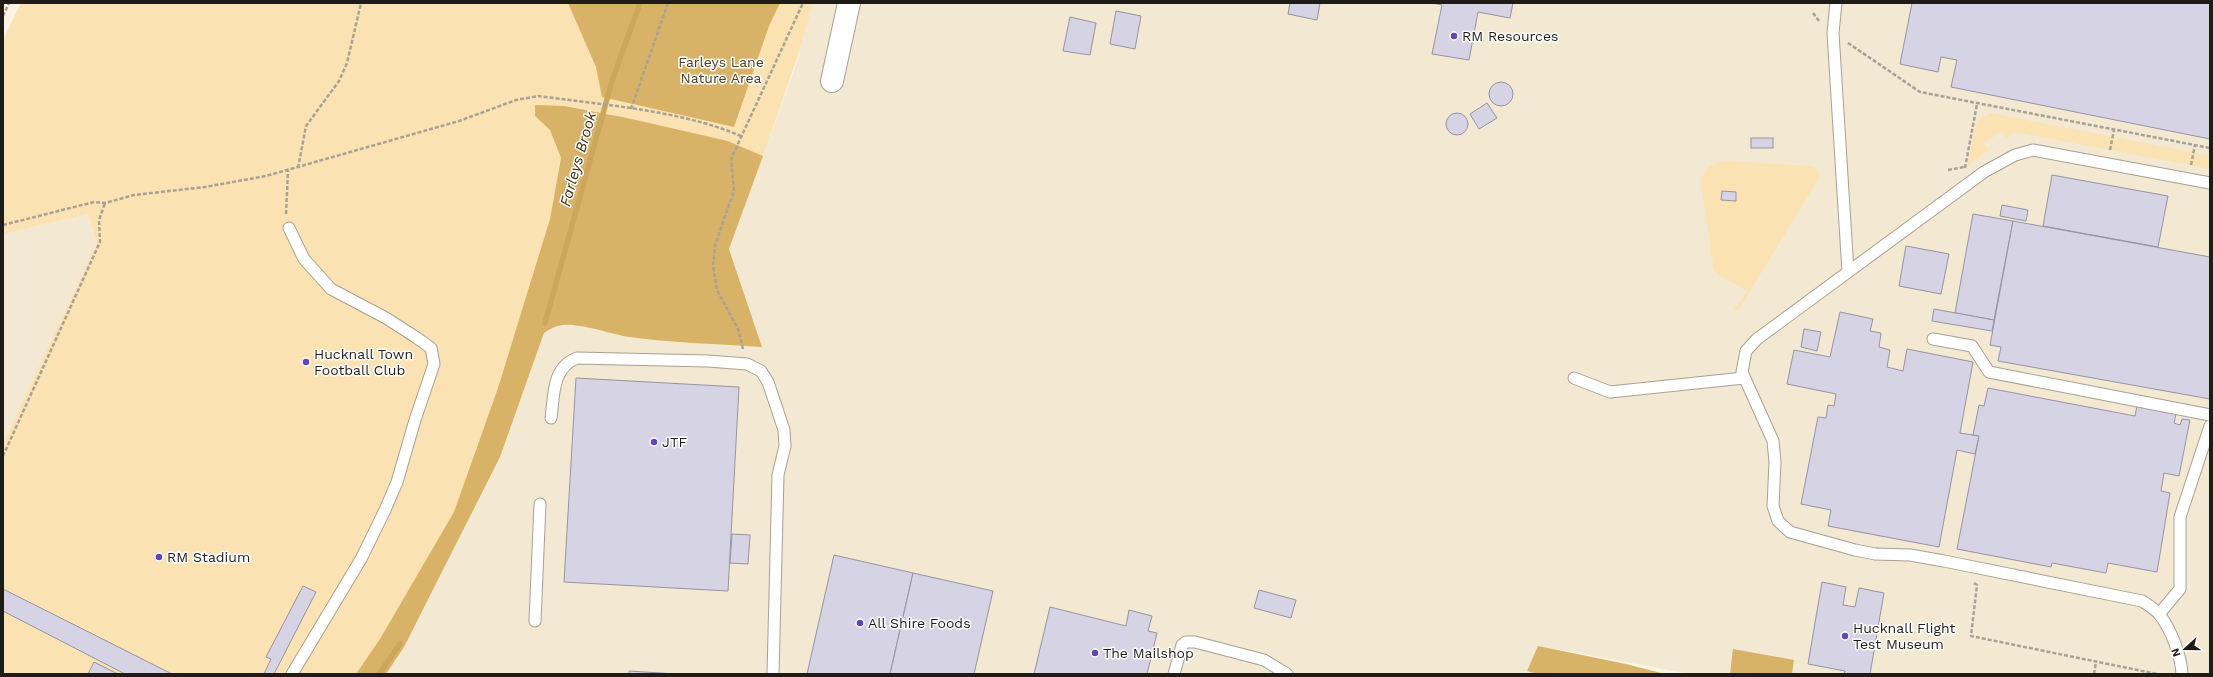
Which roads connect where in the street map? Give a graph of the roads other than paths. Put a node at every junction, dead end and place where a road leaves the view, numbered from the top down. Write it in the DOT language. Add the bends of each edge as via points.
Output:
graph roads {
  1 [pos="849,3"];
  2 [pos="1836,3"];
  3 [pos="832,81"];
  4 [pos="2210,183"];
  5 [pos="289,228"];
  6 [pos="1848,272"];
  7 [pos="1933,339"];
  8 [pos="1574,378"];
  9 [pos="1744,378"];
  10 [pos="2210,415"];
  11 [pos="551,418"];
  12 [pos="2210,426"];
  13 [pos="540,504"];
  14 [pos="2159,614"];
  15 [pos="535,621"];
  16 [pos="292,674"];
  17 [pos="773,674"];
  18 [pos="1174,674"];
  19 [pos="1287,674"];
  20 [pos="2182,674"];
  1 -- 3 [label="street"];
  2 -- 6 [label="lane" via="1833,33"];
  4 -- 6 [label="lane" via="2033,150 2015,155 1984,172"];
  5 -- 16 [label="lane" via="304,259 331,289 386,318 431,348 434,364 397,482 385,510 361,559"];
  6 -- 9 [label="lane" via="1750,345 1742,363"];
  7 -- 10 [label="lane" via="1972,346 1989,372"];
  8 -- 9 [label="lane" via="1610,392"];
  9 -- 14 [label="lane" via="1773,441 1774,506 1778,521 1790,532 1875,554 1910,555 2142,601"];
  11 -- 17 [label="lane" via="559,374 568,362 577,358 748,364 761,372 768,382 784,430 784,446 778,475"];
  12 -- 14 [label="lane" via="2180,517 2180,589"];
  13 -- 15 [label="lane"];
  14 -- 20 [label="lane" via="2176,650"];
  18 -- 19 [label="lane" via="1182,645 1190,642 1264,660"];
}
